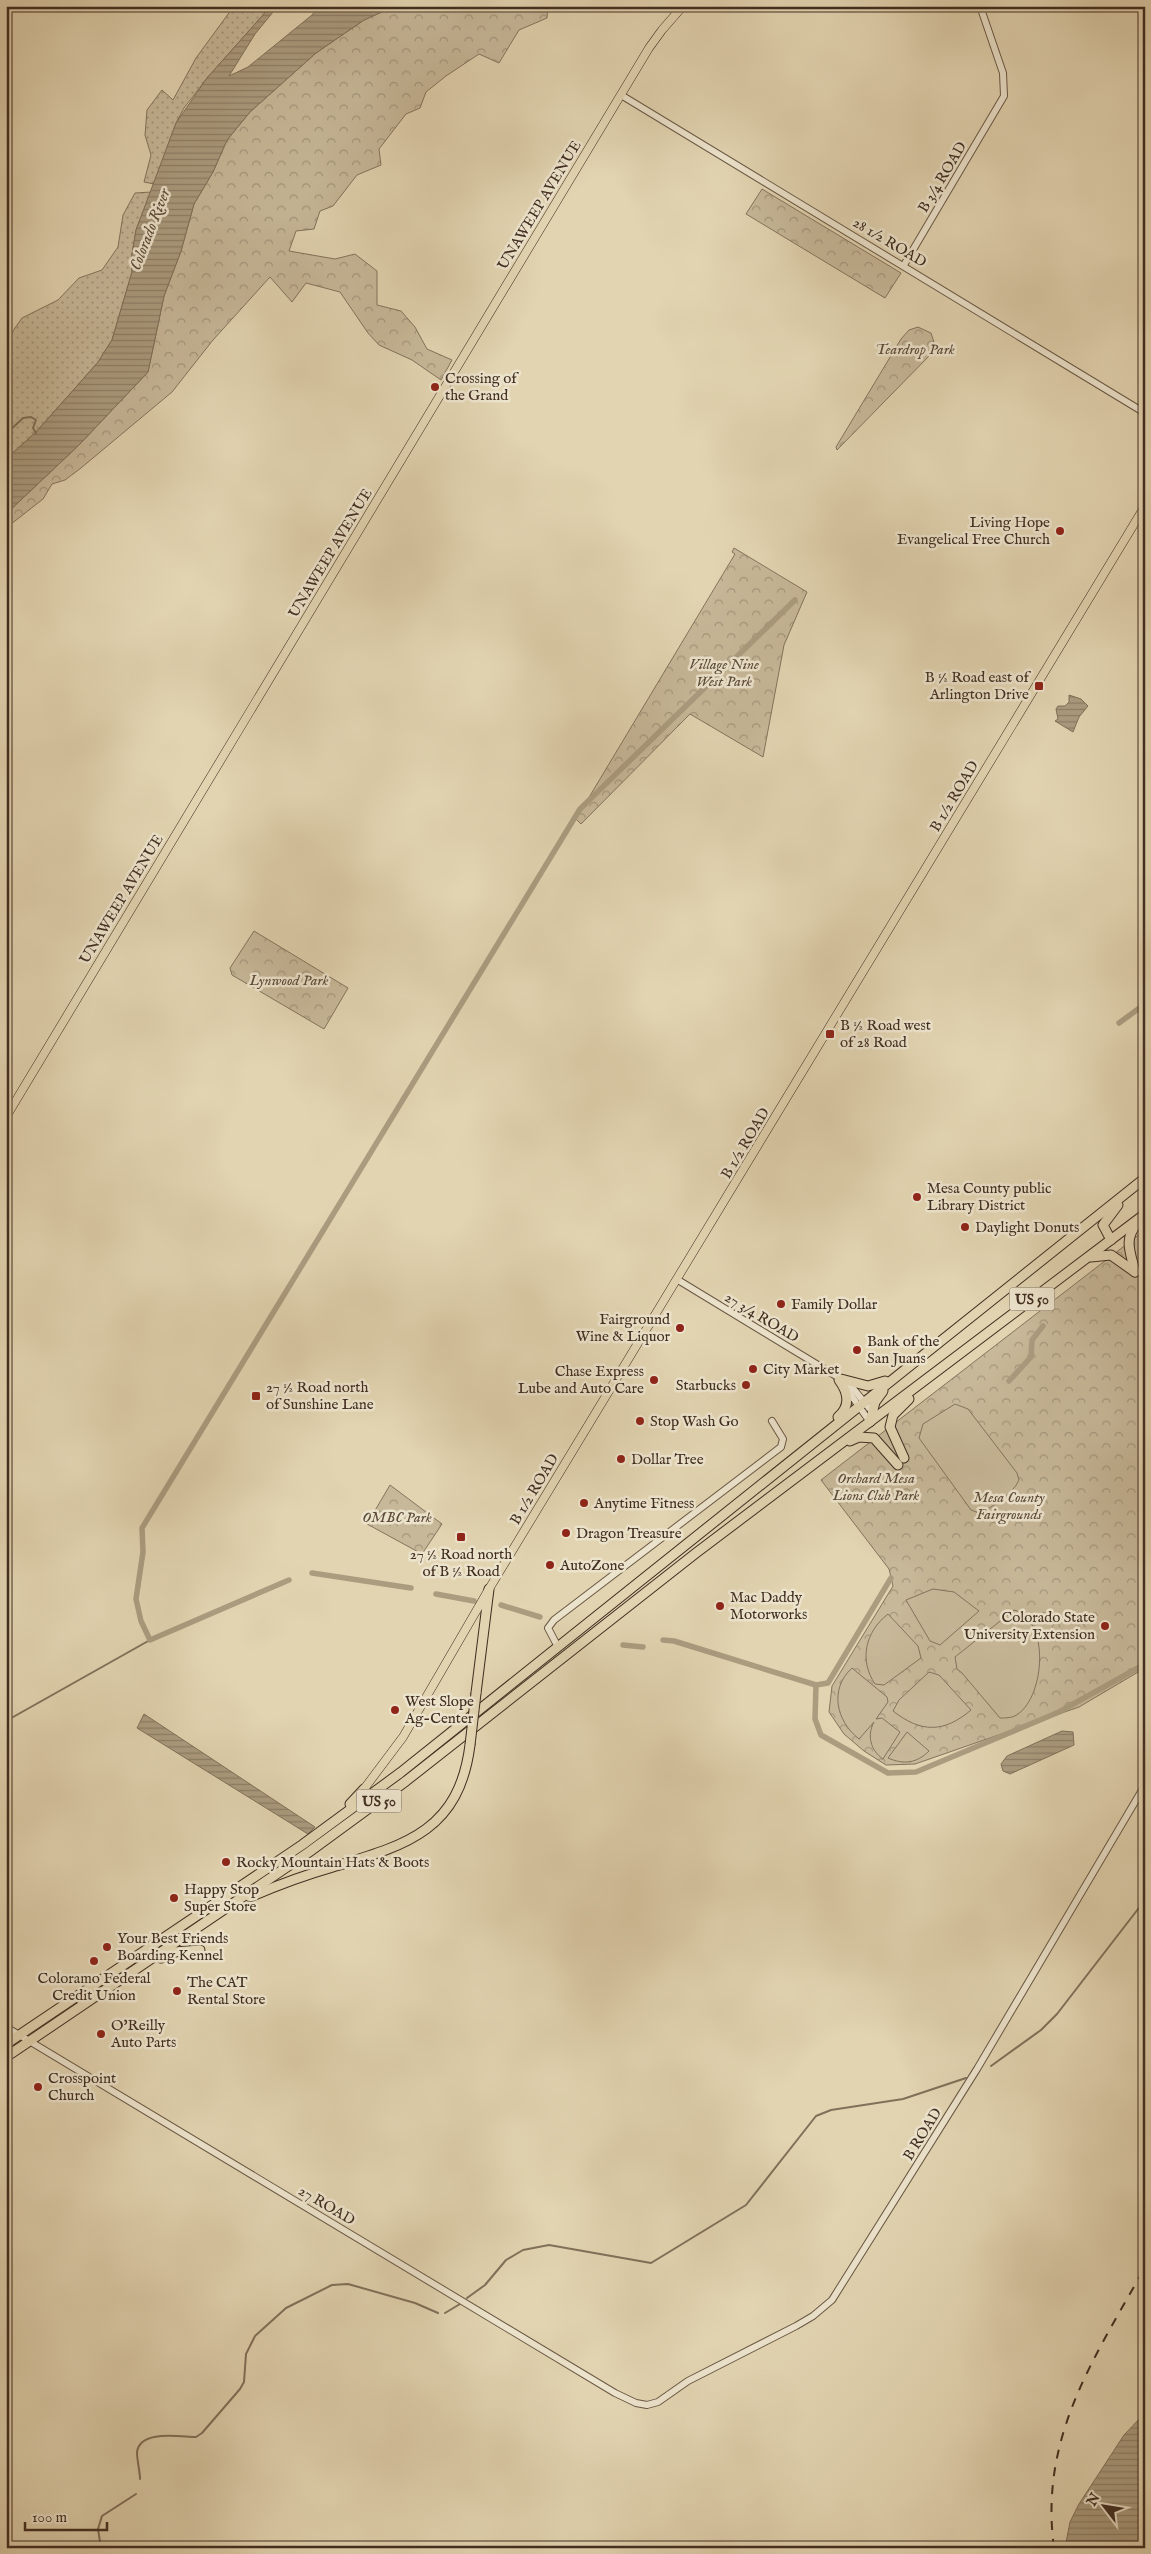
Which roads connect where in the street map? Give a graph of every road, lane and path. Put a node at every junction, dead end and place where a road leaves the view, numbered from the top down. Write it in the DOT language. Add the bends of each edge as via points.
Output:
graph roads {
  1 [pos="683,6"];
  2 [pos="980,6"];
  3 [pos="621,95"];
  4 [pos="904,265"];
  5 [pos="1145,413"];
  6 [pos="1145,506"];
  7 [pos="6,1117"];
  8 [pos="1145,1178"];
  9 [pos="1136,1185"];
  10 [pos="1145,1214"];
  11 [pos="1111,1240"];
  12 [pos="1087,1258"];
  13 [pos="678,1280"];
  14 [pos="969,1347"];
  15 [pos="838,1378"];
  16 [pos="890,1380"];
  17 [pos="861,1403"];
  18 [pos="873,1417"];
  19 [pos="772,1422"];
  20 [pos="769,1477"];
  21 [pos="768,1498"];
  22 [pos="489,1589"];
  23 [pos="584,1626"];
  24 [pos="558,1647"];
  25 [pos="567,1654"];
  26 [pos="550,1668"];
  27 [pos="1145,1785"];
  28 [pos="364,1790"];
  29 [pos="302,1845"];
  30 [pos="246,1895"];
  31 [pos="211,1906"];
  32 [pos="176,1930"];
  33 [pos="185,1936"];
  34 [pos="200,1950"];
  35 [pos="153,1958"];
  36 [pos="119,1981"];
  37 [pos="6,2027"];
  38 [pos="20,2035"];
  39 [pos="30,2041"];
  40 [pos="6,2044"];
  41 [pos="6,2057"];
  42 [pos="636,2403"];
  1 -- 3 [label="main road, UNAWEEP AVENUE" via="662,30"];
  2 -- 4 [label="street, B 3/4 ROAD" via="1003,73 1005,88 1001,102"];
  3 -- 4 [label="street, 28 1/2 ROAD"];
  3 -- 7 [label="main road, UNAWEEP AVENUE"];
  4 -- 5 [label="street, 28 1/2 ROAD"];
  6 -- 13 [label="main road, B 1/2 ROAD"];
  8 -- 9 [label="highway, US 50"];
  9 -- 11 [label="highway" via="1105,1221 1103,1229"];
  9 -- 16 [label="highway, US 50"];
  10 -- 11 [label="highway, US 50"];
  10 -- 12 [label="highway" via="1128,1237 1135,1272 1110,1255"];
  11 -- 12 [label="highway, US 50"];
  12 -- 14 [label="highway, US 50"];
  13 -- 15 [label="street, 27 3/4 ROAD"];
  13 -- 22 [label="main road, B 1/2 ROAD"];
  14 -- 18 [label="highway, US 50"];
  14 -- 21 [label="highway" via="893,1415 890,1427 901,1461 878,1440 859,1437"];
  15 -- 16 [label="highway" via="868,1386"];
  15 -- 17 [label="street, 27 3/4 ROAD" via="851,1386"];
  15 -- 20 [label="highway" via="847,1395 844,1412 787,1456"];
  16 -- 17 [label="highway, US 50"];
  16 -- 18 [label="highway" via="877,1398"];
  17 -- 18 [label="street, 27 3/4 ROAD"];
  17 -- 18 [label="street, 27 3/4 ROAD"];
  17 -- 20 [label="highway, US 50"];
  18 -- 21 [label="highway, US 50"];
  19 -- 24 [label="street" via="783,1439 780,1447 554,1620 548,1628"];
  20 -- 23 [label="highway, US 50"];
  21 -- 25 [label="highway, US 50"];
  22 -- 28 [label="main road, B 1/2 ROAD" via="403,1737"];
  22 -- 30 [label="highway, bridge" via="464,1775 454,1797 436,1822 406,1842 365,1858 300,1877 249,1897"];
  23 -- 24 [label="highway, US 50"];
  23 -- 25 [label="highway" via="567,1645"];
  24 -- 26 [label="highway" via="559,1652"];
  24 -- 29 [label="highway, US 50" via="400,1773"];
  25 -- 26 [label="highway, US 50"];
  26 -- 30 [label="highway, US 50" via="406,1781"];
  27 -- 42 [label="street, B ROAD" via="977,2069 832,2300 814,2316 688,2381 658,2402"];
  28 -- 29 [label="highway"];
  29 -- 31 [label="highway, US 50"];
  30 -- 33 [label="highway, US 50"];
  31 -- 32 [label="highway, US 50"];
  31 -- 33 [label="highway" via="190,1926"];
  32 -- 35 [label="highway"];
  32 -- 38 [label="highway, US 50"];
  33 -- 35 [label="highway, US 50"];
  34 -- 36 [label="highway" via="165,1955"];
  35 -- 36 [label="highway, US 50"];
  36 -- 39 [label="highway, US 50"];
  37 -- 38 [label="street, 27 ROAD"];
  38 -- 39 [label="street, 27 ROAD"];
  38 -- 40 [label="highway, US 50"];
  39 -- 41 [label="highway, US 50"];
  39 -- 42 [label="street, 27 ROAD"];
}
